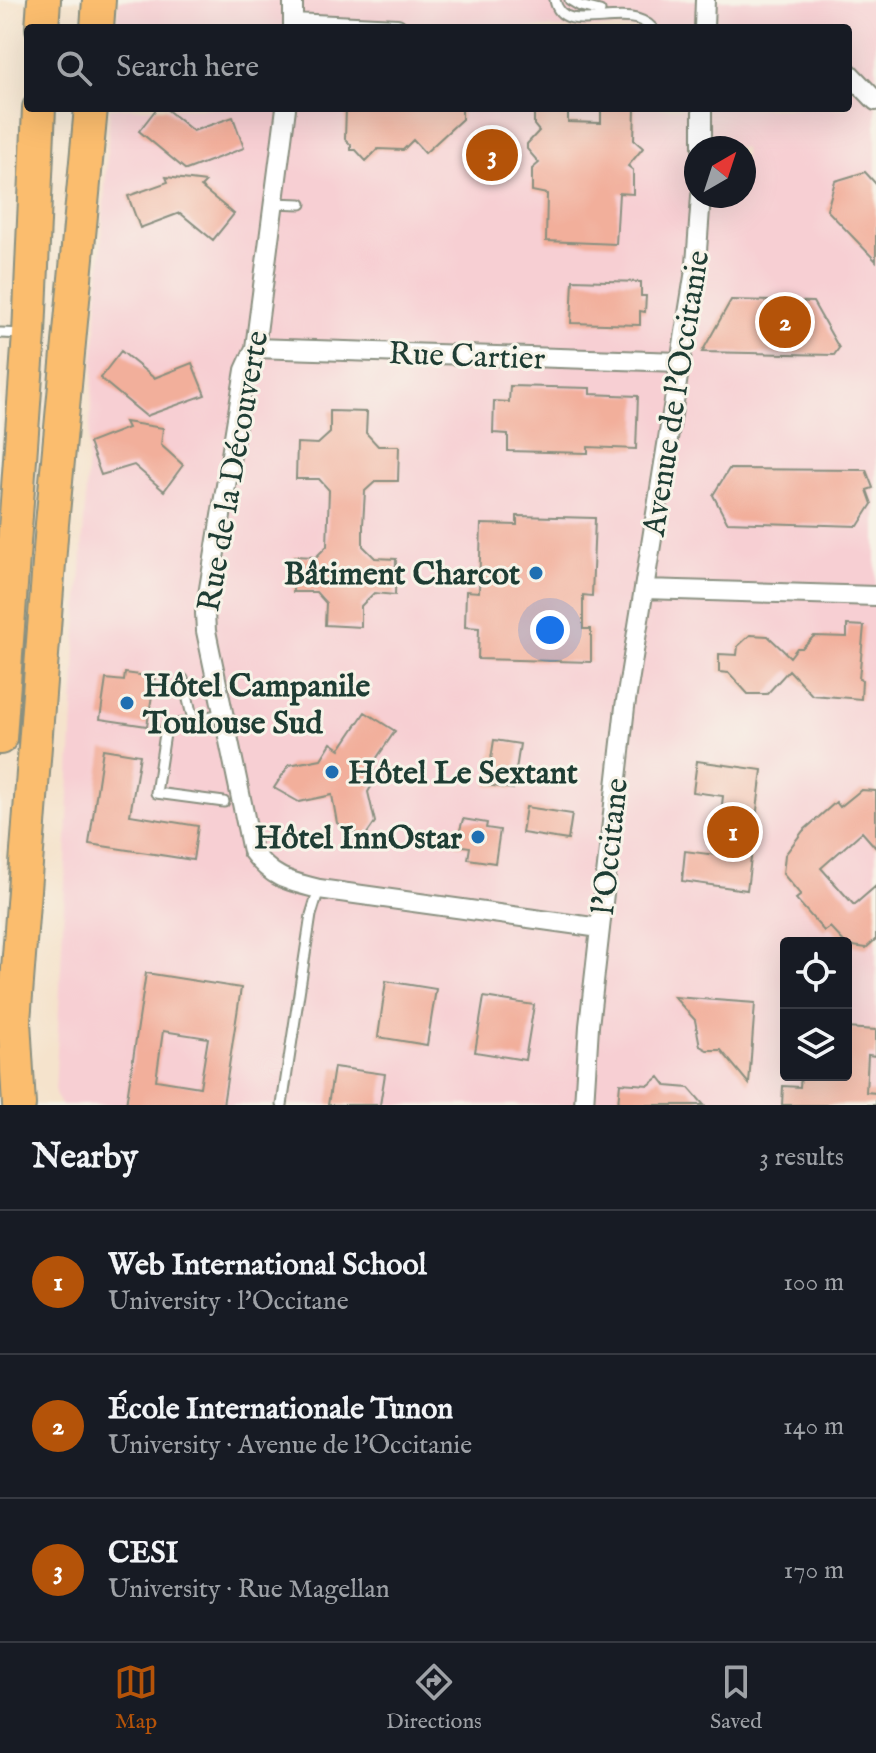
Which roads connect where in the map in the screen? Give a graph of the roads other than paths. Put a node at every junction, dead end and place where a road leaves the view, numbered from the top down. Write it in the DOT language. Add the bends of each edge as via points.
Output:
graph roads {
  1 [pos="44,0"];
  2 [pos="99,0"];
  3 [pos="293,0"];
  4 [pos="555,0"];
  5 [pos="570,0"];
  6 [pos="705,0"];
  7 [pos="603,12"];
  8 [pos="42,24"];
  9 [pos="97,24"];
  10 [pos="293,24"];
  11 [pos="649,24"];
  12 [pos="704,24"];
  13 [pos="852,76"];
  14 [pos="876,101"];
  15 [pos="39,112"];
  16 [pos="91,112"];
  17 [pos="285,112"];
  18 [pos="702,112"];
  19 [pos="702,136"];
  20 [pos="273,203"];
  21 [pos="301,204"];
  22 [pos="700,208"];
  23 [pos="14,333"];
  24 [pos="255,348"];
  25 [pos="680,362"];
  26 [pos="645,589"];
  27 [pos="876,596"];
  28 [pos="183,679"];
  29 [pos="224,713"];
  30 [pos="193,720"];
  31 [pos="0,738"];
  32 [pos="224,802"];
  33 [pos="319,889"];
  34 [pos="604,918"];
  35 [pos="19,1105"];
  36 [pos="282,1105"];
  37 [pos="584,1105"];
  1 -- 8 [label="highway"];
  2 -- 9 [label="highway"];
  3 -- 10 [label="street"];
  4 -- 7 [label="lane" via="564,14"];
  5 -- 7 [label="lane"];
  6 -- 12 [label="street"];
  7 -- 11 [label="lane" via="632,12"];
  13 -- 14 [label="street"];
  15 -- 23 [label="highway"];
  16 -- 35 [label="highway" via="53,509 14,1021"];
  17 -- 20 [label="street, Rue de la Découverte"];
  18 -- 19 [label="street"];
  20 -- 21 [label="lane"];
  20 -- 24 [label="street, Rue de la Découverte"];
  22 -- 25 [label="street, Avenue de l'Occitanie"];
  23 -- 31 [label="highway"];
  24 -- 25 [label="street, Rue Cartier" via="499,350"];
  24 -- 29 [label="street, Rue de la Découverte" via="245,370 205,613"];
  25 -- 26 [label="street, Avenue de l'Occitanie"];
  26 -- 27 [label="street"];
  26 -- 34 [label="street, l'Occitane" via="625,707"];
  28 -- 30 [label="lane"];
  29 -- 30 [label="lane"];
  29 -- 33 [label="street, Rue de la Découverte" via="252,851 277,877"];
  30 -- 32 [label="lane" via="166,727 156,793"];
  33 -- 34 [label="street, Rue de la Découverte"];
  33 -- 36 [label="lane"];
  34 -- 37 [label="street, l'Occitane"];
}
